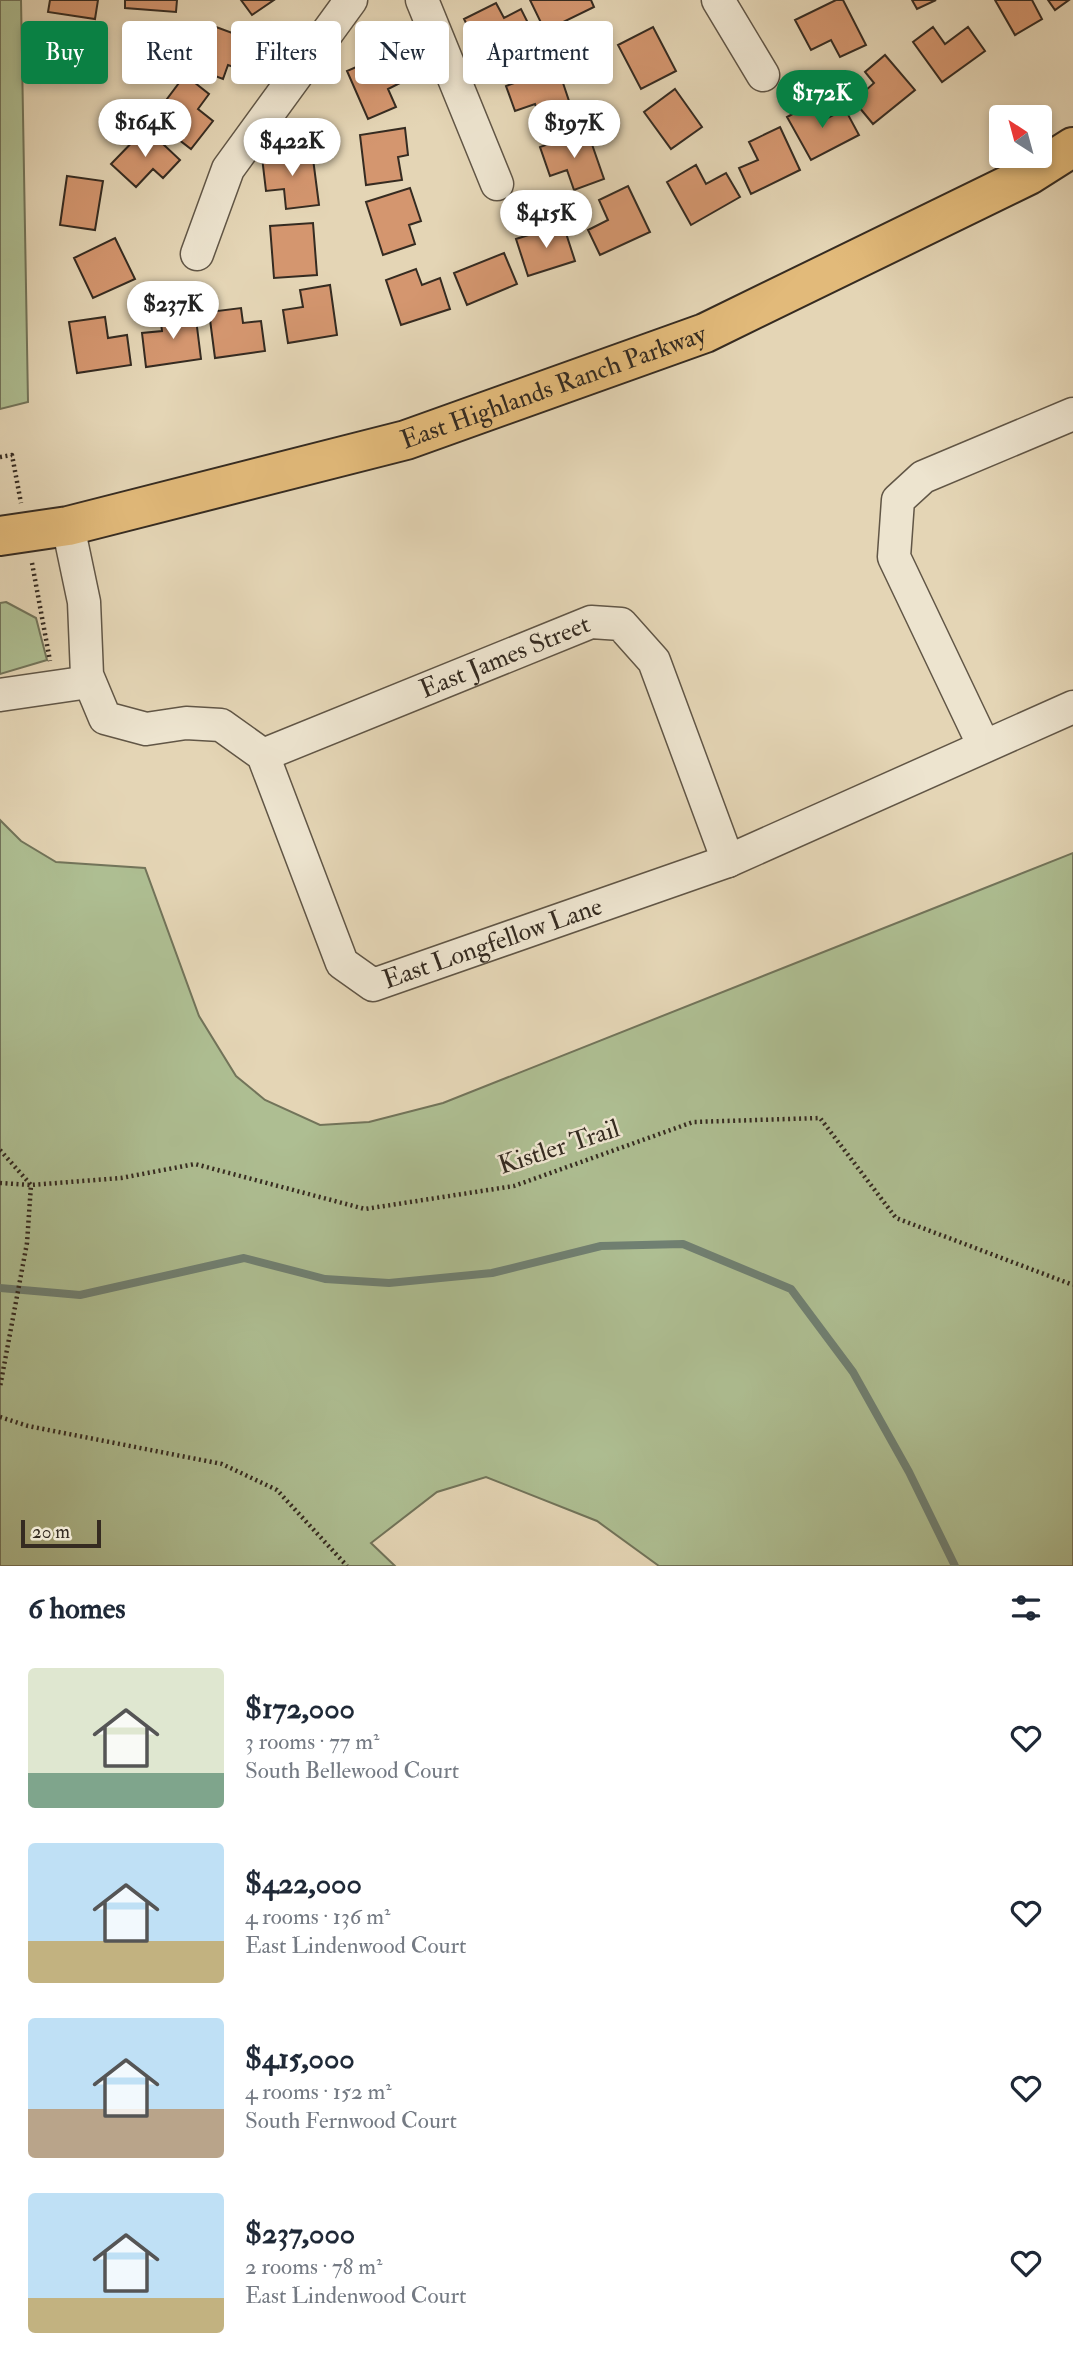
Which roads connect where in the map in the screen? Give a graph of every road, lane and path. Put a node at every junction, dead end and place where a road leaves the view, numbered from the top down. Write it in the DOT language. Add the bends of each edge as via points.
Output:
graph roads {
  1 [pos="351,0"];
  2 [pos="422,0"];
  3 [pos="718,0"];
  4 [pos="763,75"];
  5 [pos="1073,146"];
  6 [pos="497,184"];
  7 [pos="197,254"];
  8 [pos="1073,414"];
  9 [pos="68,526"];
  10 [pos="0,536"];
  11 [pos="89,682"];
  12 [pos="0,695"];
  13 [pos="1073,707"];
  14 [pos="984,746"];
  15 [pos="263,755"];
  16 [pos="728,861"];
  17 [pos="0,1150"];
  18 [pos="0,1183"];
  19 [pos="32,1185"];
  20 [pos="1073,1285"];
  21 [pos="0,1387"];
  22 [pos="0,1417"];
  23 [pos="347,1566"];
  1 -- 7 [label="street" via="228,169"];
  2 -- 6 [label="street"];
  3 -- 4 [label="street"];
  5 -- 9 [label="main road, East Highlands Ranch Parkway" via="1029,175 705,333 405,440"];
  8 -- 14 [label="street" via="923,477 898,500 894,557"];
  9 -- 10 [label="main road, East Highlands Ranch Parkway"];
  9 -- 11 [label="street" via="84,602"];
  11 -- 12 [label="street"];
  11 -- 15 [label="street" via="105,718 146,729 186,723 221,725"];
  13 -- 14 [label="street, East Longfellow Lane"];
  14 -- 16 [label="street, East Longfellow Lane"];
  15 -- 16 [label="street, East Longfellow Lane" via="342,962 373,985"];
  15 -- 16 [label="street, East James Street" via="591,622 621,624 654,661"];
  17 -- 19 [label="path"];
  18 -- 19 [label="path, Kistler Trail"];
  19 -- 20 [label="path, Kistler Trail" via="121,1178 195,1164 365,1209 514,1186 693,1122 820,1118 896,1218"];
  19 -- 21 [label="path" via="27,1243"];
  22 -- 23 [label="path" via="222,1464 277,1490"];
}
